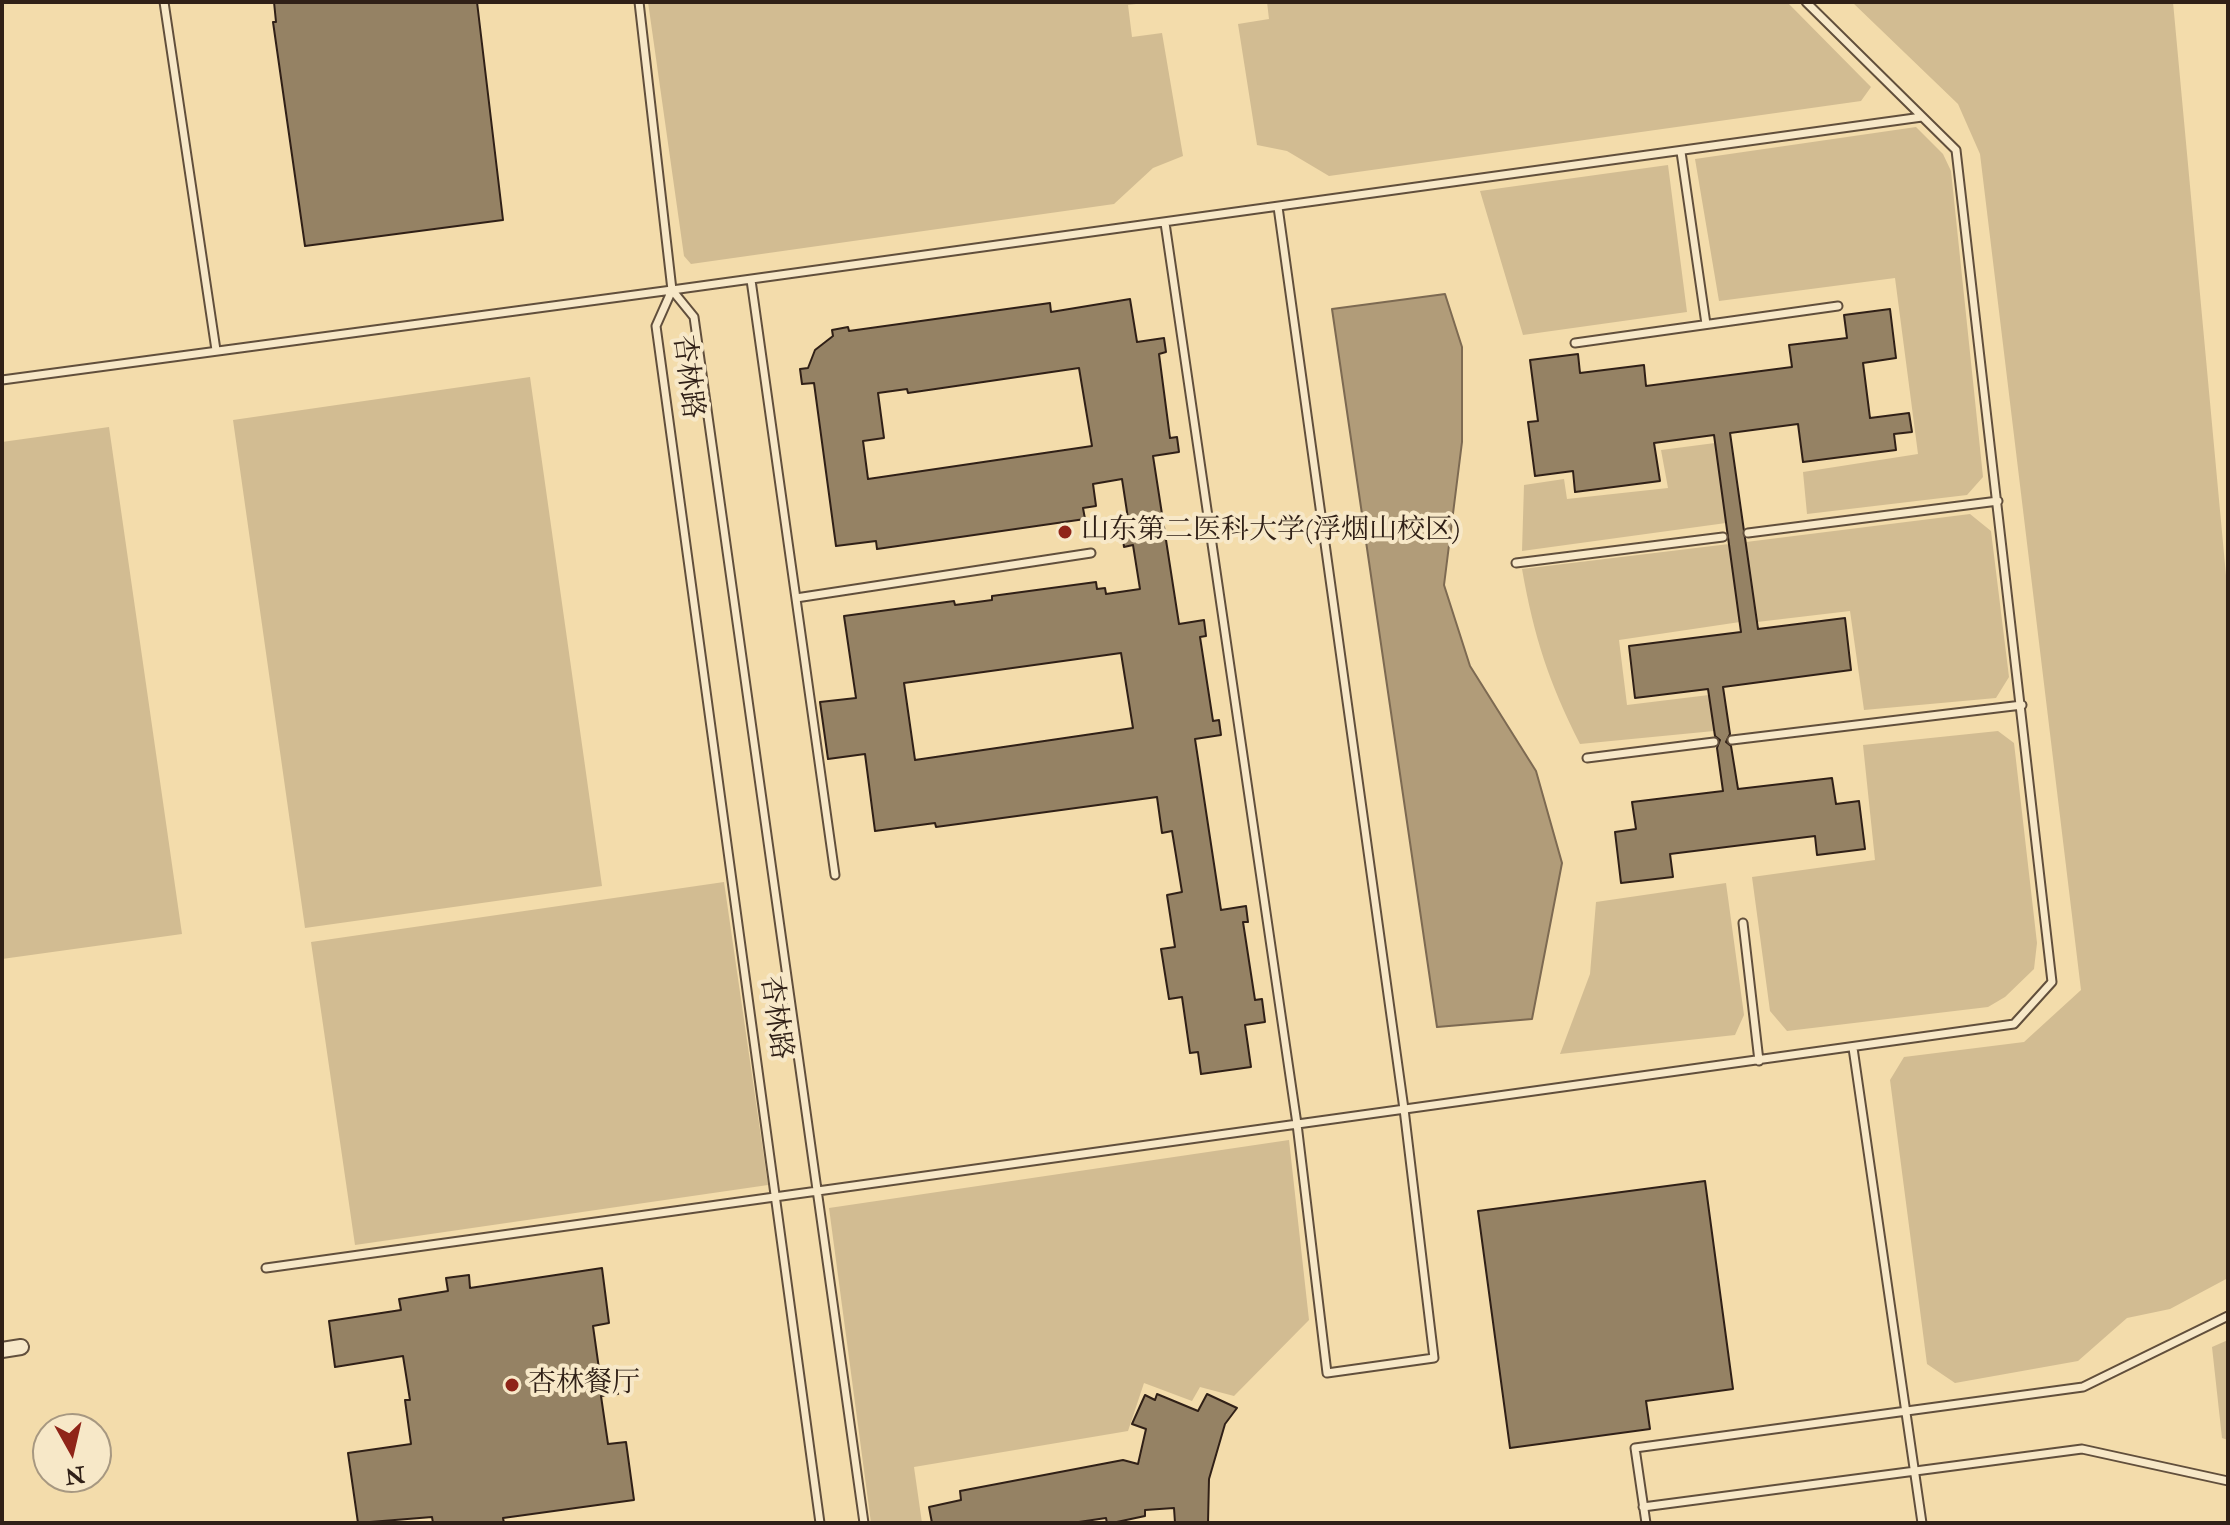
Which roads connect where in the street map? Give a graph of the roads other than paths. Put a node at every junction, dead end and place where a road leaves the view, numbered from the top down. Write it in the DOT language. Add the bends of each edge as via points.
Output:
graph roads {
  1 [pos="164,2"];
  2 [pos="639,2"];
  3 [pos="1806,2"];
  4 [pos="1922,117"];
  5 [pos="1681,152"];
  6 [pos="1278,207"];
  7 [pos="1165,223"];
  8 [pos="751,280"];
  9 [pos="672,290"];
  10 [pos="1838,306"];
  11 [pos="1706,324"];
  12 [pos="1575,343"];
  13 [pos="216,350"];
  14 [pos="2,380"];
  15 [pos="1998,501"];
  16 [pos="1748,533"];
  17 [pos="1723,537"];
  18 [pos="1091,553"];
  19 [pos="1516,563"];
  20 [pos="796,598"];
  21 [pos="2022,705"];
  22 [pos="1732,740"];
  23 [pos="1714,742"];
  24 [pos="1587,758"];
  25 [pos="835,875"];
  26 [pos="1743,923"];
  27 [pos="1853,1048"];
  28 [pos="1759,1061"];
  29 [pos="1404,1109"];
  30 [pos="1297,1124"];
  31 [pos="818,1191"];
  32 [pos="776,1197"];
  33 [pos="266,1268"];
  34 [pos="2228,1316"];
  35 [pos="21,1347"];
  36 [pos="2,1350"];
  37 [pos="1905,1411"];
  38 [pos="1914,1471"];
  39 [pos="2228,1481"];
  40 [pos="1643,1507"];
  41 [pos="820,1523"];
  42 [pos="864,1523"];
  43 [pos="1646,1523"];
  44 [pos="1922,1523"];
  1 -- 13 [label="lane"];
  2 -- 9 [label="lane"];
  3 -- 4 [label="lane"];
  4 -- 5 [label="lane"];
  4 -- 15 [label="lane" via="1956,150"];
  5 -- 6 [label="lane"];
  5 -- 11 [label="lane"];
  6 -- 7 [label="lane"];
  6 -- 29 [label="lane"];
  7 -- 8 [label="lane"];
  7 -- 30 [label="lane"];
  8 -- 9 [label="lane"];
  8 -- 20 [label="lane"];
  9 -- 13 [label="lane"];
  9 -- 31 [label="lane, 杏林路" via="694,317"];
  9 -- 32 [label="lane, 杏林路" via="656,326"];
  10 -- 11 [label="lane"];
  11 -- 12 [label="lane"];
  13 -- 14 [label="lane"];
  15 -- 16 [label="lane"];
  15 -- 21 [label="lane"];
  17 -- 19 [label="lane"];
  18 -- 20 [label="lane"];
  20 -- 25 [label="lane"];
  21 -- 22 [label="lane"];
  21 -- 27 [label="lane" via="2052,982 2014,1024"];
  23 -- 24 [label="lane"];
  26 -- 28 [label="lane"];
  27 -- 28 [label="lane"];
  27 -- 37 [label="lane"];
  28 -- 29 [label="lane"];
  29 -- 30 [label="lane"];
  29 -- 30 [label="lane" via="1434,1358 1342,1371 1327,1373"];
  30 -- 31 [label="lane"];
  31 -- 32 [label="lane"];
  31 -- 42 [label="lane, 杏林路"];
  32 -- 33 [label="lane"];
  32 -- 41 [label="lane, 杏林路"];
  34 -- 37 [label="lane" via="2083,1387"];
  35 -- 36 [label="street"];
  37 -- 38 [label="lane"];
  37 -- 40 [label="lane" via="1635,1448"];
  38 -- 39 [label="lane" via="2082,1449"];
  38 -- 40 [label="lane"];
  38 -- 44 [label="lane"];
  40 -- 43 [label="lane"];
}
